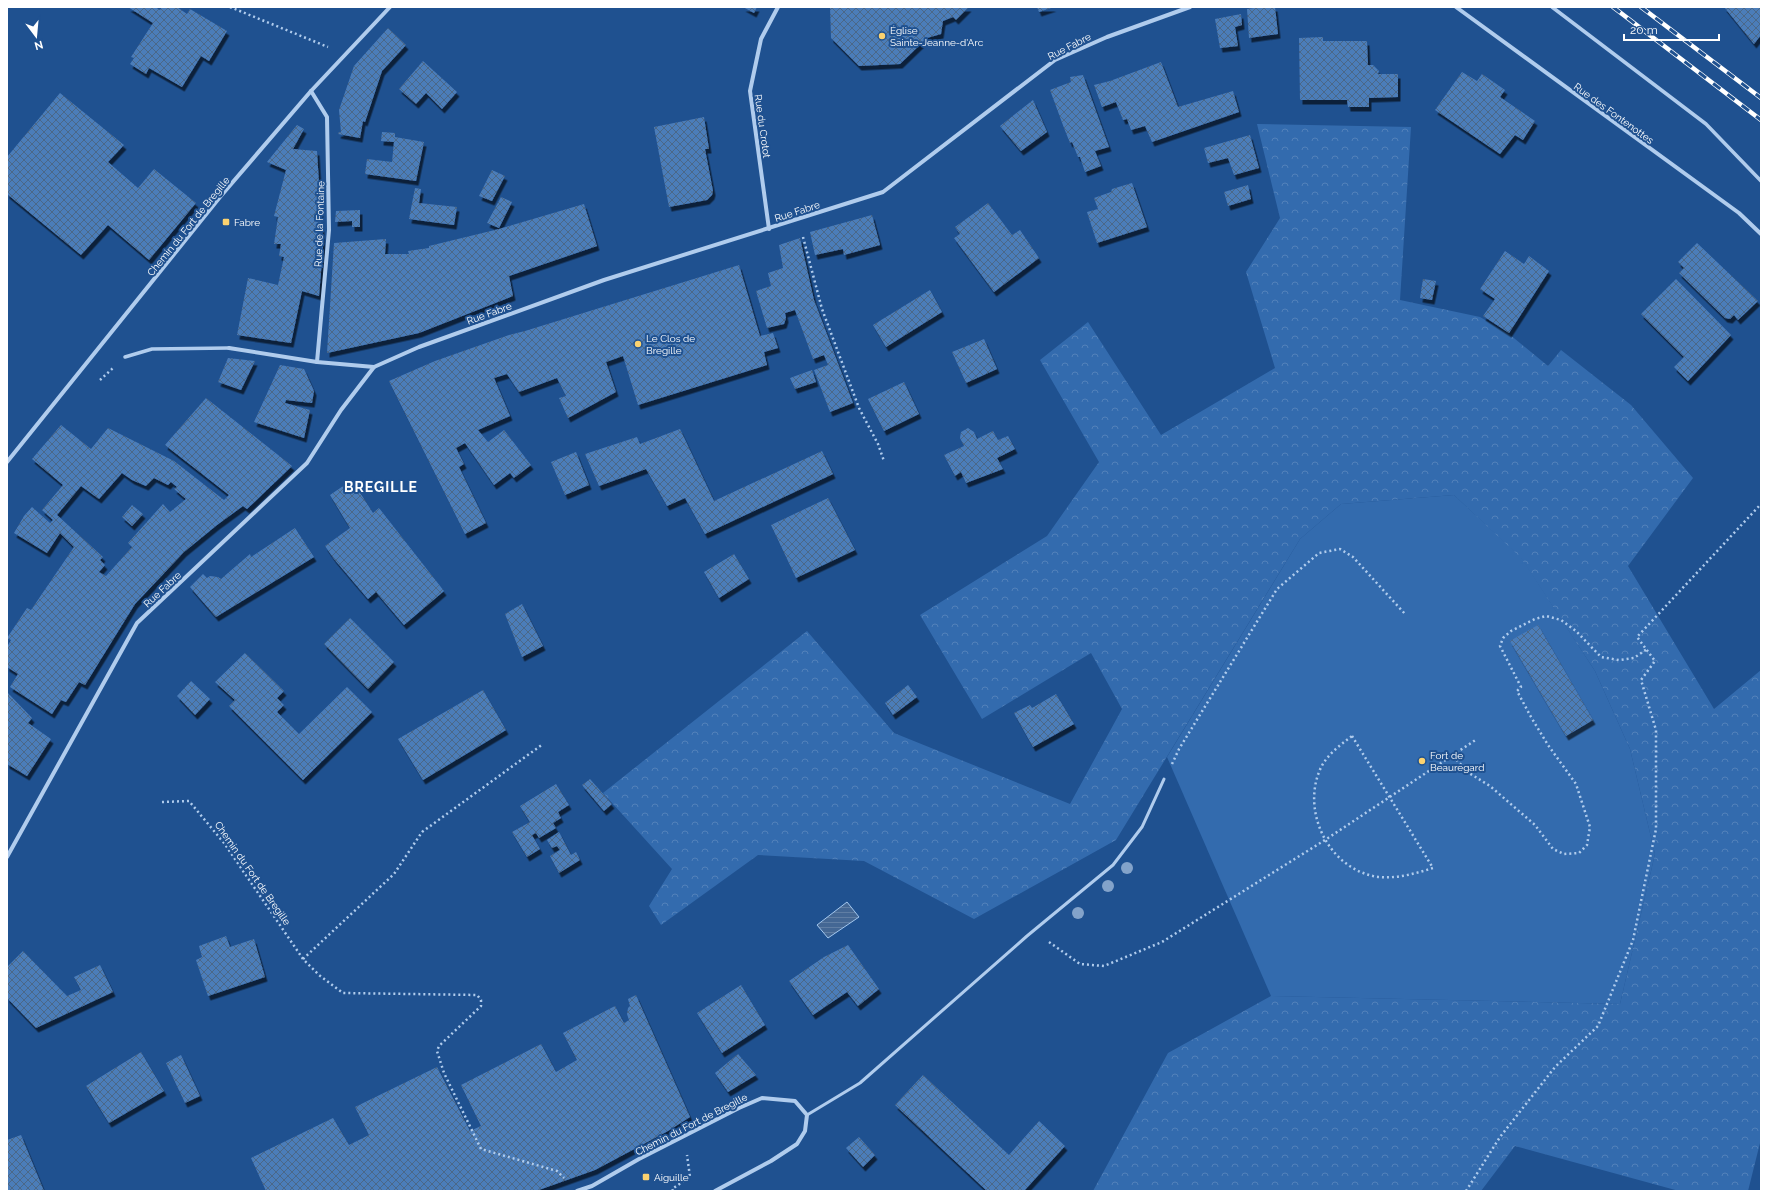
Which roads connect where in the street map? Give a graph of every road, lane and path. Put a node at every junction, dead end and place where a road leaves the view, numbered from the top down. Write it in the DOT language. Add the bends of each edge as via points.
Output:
graph roads {
  1 [pos="230,7"];
  2 [pos="390,7"];
  3 [pos="778,7"];
  4 [pos="1190,7"];
  5 [pos="1456,7"];
  6 [pos="1552,7"];
  7 [pos="329,48"];
  8 [pos="312,91"];
  9 [pos="1761,182"];
  10 [pos="799,219"];
  11 [pos="769,229"];
  12 [pos="1761,234"];
  13 [pos="229,348"];
  14 [pos="125,358"];
  15 [pos="317,362"];
  16 [pos="374,367"];
  17 [pos="884,461"];
  18 [pos="7,462"];
  19 [pos="1761,504"];
  20 [pos="1406,615"];
  21 [pos="1647,649"];
  22 [pos="1477,739"];
  23 [pos="543,744"];
  24 [pos="1453,756"];
  25 [pos="1164,779"];
  26 [pos="1390,796"];
  27 [pos="162,802"];
  28 [pos="1325,840"];
  29 [pos="7,857"];
  30 [pos="1036,929"];
  31 [pos="303,958"];
  32 [pos="807,1115"];
  33 [pos="687,1151"];
  34 [pos="566,1181"];
  35 [pos="577,1191"];
  36 [pos="673,1191"];
  37 [pos="715,1191"];
  38 [pos="1466,1191"];
  1 -- 7 [label="path"];
  2 -- 8 [label="street, Chemin du Fort de Bregille"];
  3 -- 11 [label="street, Rue du Crotot" via="761,39 750,91"];
  4 -- 10 [label="street, Rue Fabre" via="1107,37 1055,60 883,192"];
  5 -- 12 [label="street, Rue des Fontenottes" via="1738,213"];
  6 -- 9 [label="street" via="1706,124"];
  8 -- 15 [label="street, Rue de la Fontaine" via="327,116 329,230"];
  8 -- 18 [label="street, Chemin du Fort de Bregille" via="220,197"];
  10 -- 11 [label="street, Rue Fabre"];
  10 -- 17 [label="path" via="822,309 859,408"];
  11 -- 16 [label="street, Rue Fabre" via="604,280 418,347"];
  13 -- 14 [label="street, Rue Fabre" via="152,348"];
  13 -- 15 [label="street, Rue Fabre"];
  15 -- 16 [label="street, Rue Fabre"];
  16 -- 29 [label="street, Rue Fabre" via="341,410 307,463 137,623"];
  19 -- 21 [label="path" via="1637,637"];
  20 -- 25 [label="path" via="1354,556 1340,549 1320,553 1277,589 1179,749"];
  21 -- 24 [label="path" via="1634,658 1619,660 1601,657 1576,631 1561,620 1546,616 1511,631 1503,638 1500,646 1521,687 1517,691 1531,717 1576,784 1590,827 1587,845 1579,853 1564,854 1553,849 1535,825 1490,786 1469,773"];
  21 -- 38 [label="path" via="1654,661 1641,680 1656,730 1656,829 1633,940 1598,1026 1555,1067 1500,1137"];
  22 -- 24 [label="path"];
  23 -- 31 [label="path" via="422,832 394,874"];
  24 -- 26 [label="path"];
  25 -- 30 [label="lane" via="1142,827 1113,865"];
  26 -- 28 [label="path"];
  26 -- 28 [label="path" via="1352,736 1332,752 1319,771 1314,791 1315,810"];
  26 -- 28 [label="path" via="1433,868 1394,877 1373,876 1353,869"];
  27 -- 31 [label="path, Chemin du Fort de Bregille" via="189,801 224,843"];
  28 -- 30 [label="path" via="1162,942 1104,966 1080,964 1052,945"];
  30 -- 32 [label="lane" via="860,1084"];
  31 -- 34 [label="path" via="319,975 343,993 477,995 481,1000 481,1006 439,1046 437,1051 444,1072 481,1149 557,1172"];
  32 -- 35 [label="street, Chemin du Fort de Bregille" via="795,1101 762,1098 646,1155 592,1186"];
  32 -- 37 [label="street" via="805,1130 797,1144"];
  33 -- 36 [label="path" via="690,1177 672,1189"];
}
